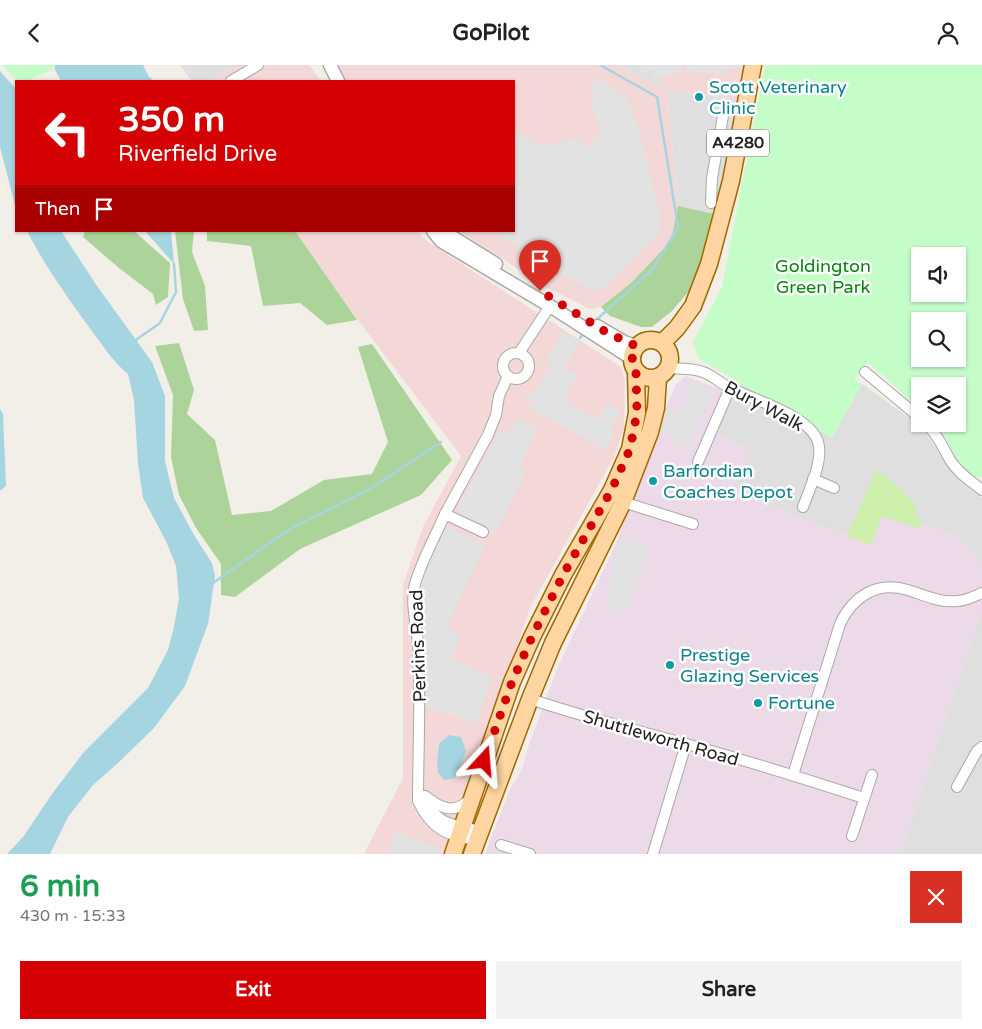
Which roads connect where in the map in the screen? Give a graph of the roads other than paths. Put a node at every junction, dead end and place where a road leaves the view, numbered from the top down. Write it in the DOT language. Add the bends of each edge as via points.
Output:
graph roads {
  1 [pos="258,65"];
  2 [pos="330,65"];
  3 [pos="753,65"];
  4 [pos="233,80"];
  5 [pos="338,80"];
  6 [pos="723,116"];
  7 [pos="719,134"];
  8 [pos="739,137"];
  9 [pos="712,178"];
  10 [pos="731,181"];
  11 [pos="711,203"];
  12 [pos="433,232"];
  13 [pos="446,232"];
  14 [pos="550,305"];
  15 [pos="604,335"];
  16 [pos="662,343"];
  17 [pos="519,353"];
  18 [pos="629,354"];
  19 [pos="865,372"];
  20 [pos="663,373"];
  21 [pos="508,376"];
  22 [pos="730,389"];
  23 [pos="911,410"];
  24 [pos="932,432"];
  25 [pos="698,462"];
  26 [pos="813,479"];
  27 [pos="834,488"];
  28 [pos="982,490"];
  29 [pos="623,502"];
  30 [pos="803,507"];
  31 [pos="446,514"];
  32 [pos="693,524"];
  33 [pos="483,532"];
  34 [pos="982,593"];
  35 [pos="530,699"];
  36 [pos="686,744"];
  37 [pos="982,747"];
  38 [pos="793,775"];
  39 [pos="872,775"];
  40 [pos="418,785"];
  41 [pos="957,787"];
  42 [pos="473,795"];
  43 [pos="424,796"];
  44 [pos="864,798"];
  45 [pos="460,832"];
  46 [pos="852,836"];
  47 [pos="477,842"];
  48 [pos="501,845"];
  49 [pos="453,854"];
  50 [pos="530,854"];
  51 [pos="653,854"];
  1 -- 4 [label="street"];
  2 -- 5 [label="street"];
  3 -- 8 [label="main road, A4280"];
  6 -- 7 [label="street"];
  7 -- 8 [label="street"];
  7 -- 9 [label="street"];
  8 -- 10 [label="main road, A4280"];
  9 -- 10 [label="street"];
  9 -- 11 [label="street"];
  10 -- 16 [label="main road, A4280" via="709,264 693,306"];
  12 -- 14 [label="street" via="441,241"];
  13 -- 15 [label="street"];
  14 -- 15 [label="street"];
  14 -- 17 [label="street"];
  15 -- 18 [label="street"];
  16 -- 18 [label="main road" via="644,341"];
  16 -- 20 [label="main road" via="670,353"];
  17 -- 21 [label="street" via="505,358 503,369"];
  17 -- 21 [label="street" via="527,358 528,372 521,378"];
  18 -- 20 [label="main road" via="642,377 650,379"];
  18 -- 42 [label="main road" via="637,413 630,449 612,489 532,637 512,682"];
  19 -- 23 [label="street"];
  20 -- 22 [label="street, Bury Walk" via="704,372"];
  20 -- 29 [label="main road" via="650,432"];
  21 -- 31 [label="street, Perkins Road" via="488,435"];
  22 -- 25 [label="street"];
  22 -- 26 [label="street, Bury Walk" via="767,403 809,428 818,440 820,452"];
  24 -- 28 [label="street" via="961,474"];
  26 -- 27 [label="street"];
  26 -- 30 [label="street, Bury Walk"];
  29 -- 32 [label="street"];
  29 -- 35 [label="main road" via="552,643"];
  31 -- 33 [label="street"];
  31 -- 40 [label="street, Perkins Road" via="415,585 420,689"];
  34 -- 38 [label="street" via="957,601 943,601 892,587 877,589 855,601 840,624"];
  35 -- 36 [label="street, Shuttleworth Road"];
  35 -- 47 [label="main road"];
  36 -- 38 [label="street, Shuttleworth Road"];
  36 -- 51 [label="street"];
  37 -- 41 [label="street"];
  38 -- 44 [label="street, Shuttleworth Road"];
  39 -- 44 [label="street"];
  40 -- 43 [label="street, Perkins Road"];
  40 -- 45 [label="street, Perkins Road" via="418,801 425,815 440,830"];
  42 -- 43 [label="street" via="466,803 450,809 437,806"];
  42 -- 45 [label="main road"];
  43 -- 45 [label="street, Perkins Road" via="431,812"];
  44 -- 46 [label="street"];
  45 -- 47 [label="street, Perkins Road"];
  45 -- 49 [label="main road"];
  48 -- 50 [label="street"];
}
